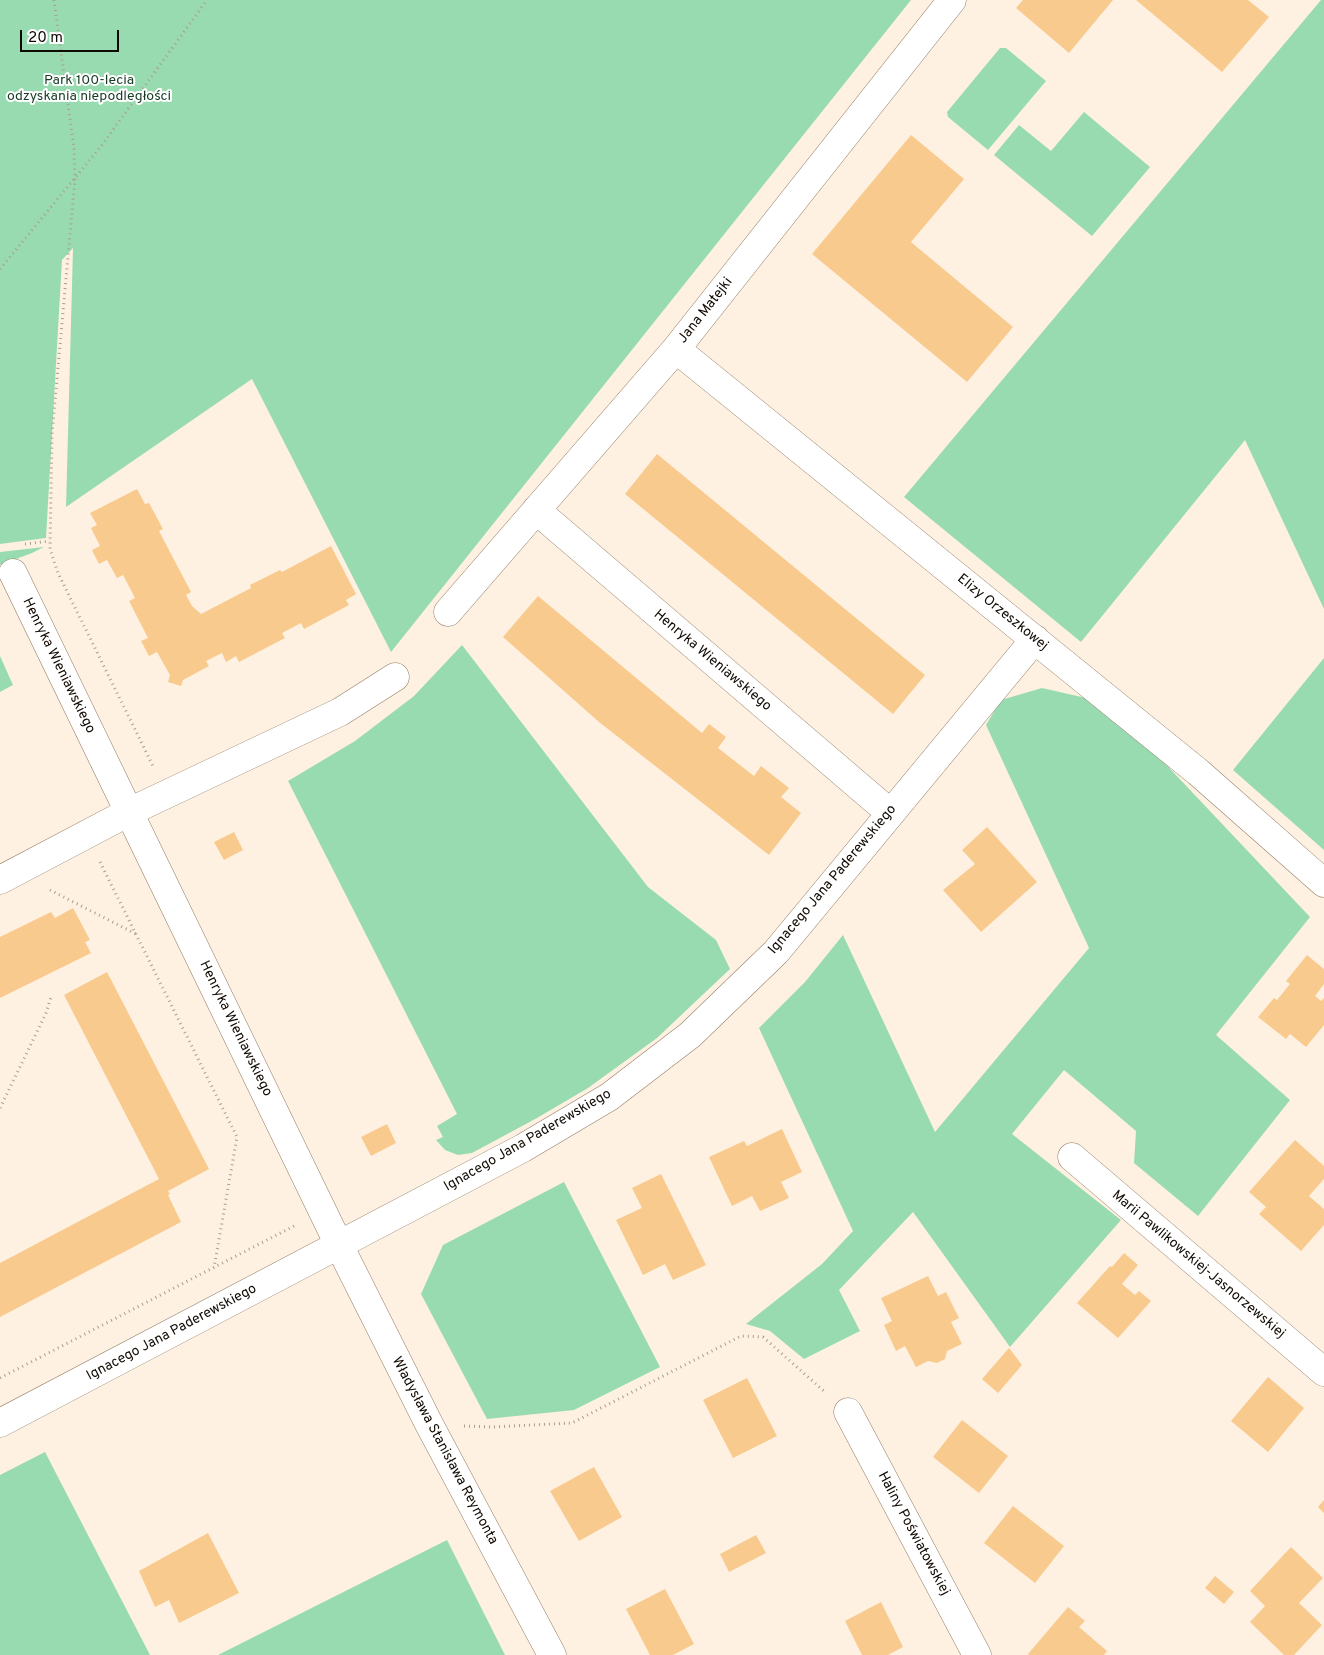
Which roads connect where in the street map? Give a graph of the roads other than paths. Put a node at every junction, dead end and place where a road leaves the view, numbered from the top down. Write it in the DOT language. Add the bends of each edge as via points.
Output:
graph roads {
  1 [pos="952,0"];
  2 [pos="676,349"];
  3 [pos="536,510"];
  4 [pos="13,573"];
  5 [pos="448,612"];
  6 [pos="1035,639"];
  7 [pos="395,677"];
  8 [pos="129,812"];
  9 [pos="889,812"];
  10 [pos="8,876"];
  11 [pos="1324,883"];
  12 [pos="1072,1157"];
  13 [pos="339,1245"];
  14 [pos="1324,1372"];
  15 [pos="848,1412"];
  16 [pos="0,1423"];
  17 [pos="552,1655"];
  18 [pos="977,1655"];
  1 -- 2 [label="street, Jana Matejki"];
  2 -- 3 [label="street, Jana Matejki"];
  2 -- 6 [label="street, Elizy Orzeszkowej"];
  3 -- 5 [label="street, Jana Matejki"];
  3 -- 9 [label="street, Henryka Wieniawskiego"];
  4 -- 8 [label="street, Henryka Wieniawskiego"];
  6 -- 9 [label="street, Ignacego Jana Paderewskiego"];
  6 -- 11 [label="street, Elizy Orzeszkowej" via="1198,772"];
  7 -- 8 [label="street" via="340,712"];
  8 -- 10 [label="street"];
  8 -- 13 [label="street, Henryka Wieniawskiego"];
  9 -- 13 [label="street, Ignacego Jana Paderewskiego" via="776,952 690,1035 609,1097 523,1148"];
  12 -- 14 [label="street, Marii Pawlikowskiej-Jasnorzewskiej"];
  13 -- 16 [label="street, Ignacego Jana Paderewskiego"];
  13 -- 17 [label="street, Władysława Stanisława Reymonta" via="429,1424"];
  15 -- 18 [label="street, Haliny Poświatowskiej"];
}
